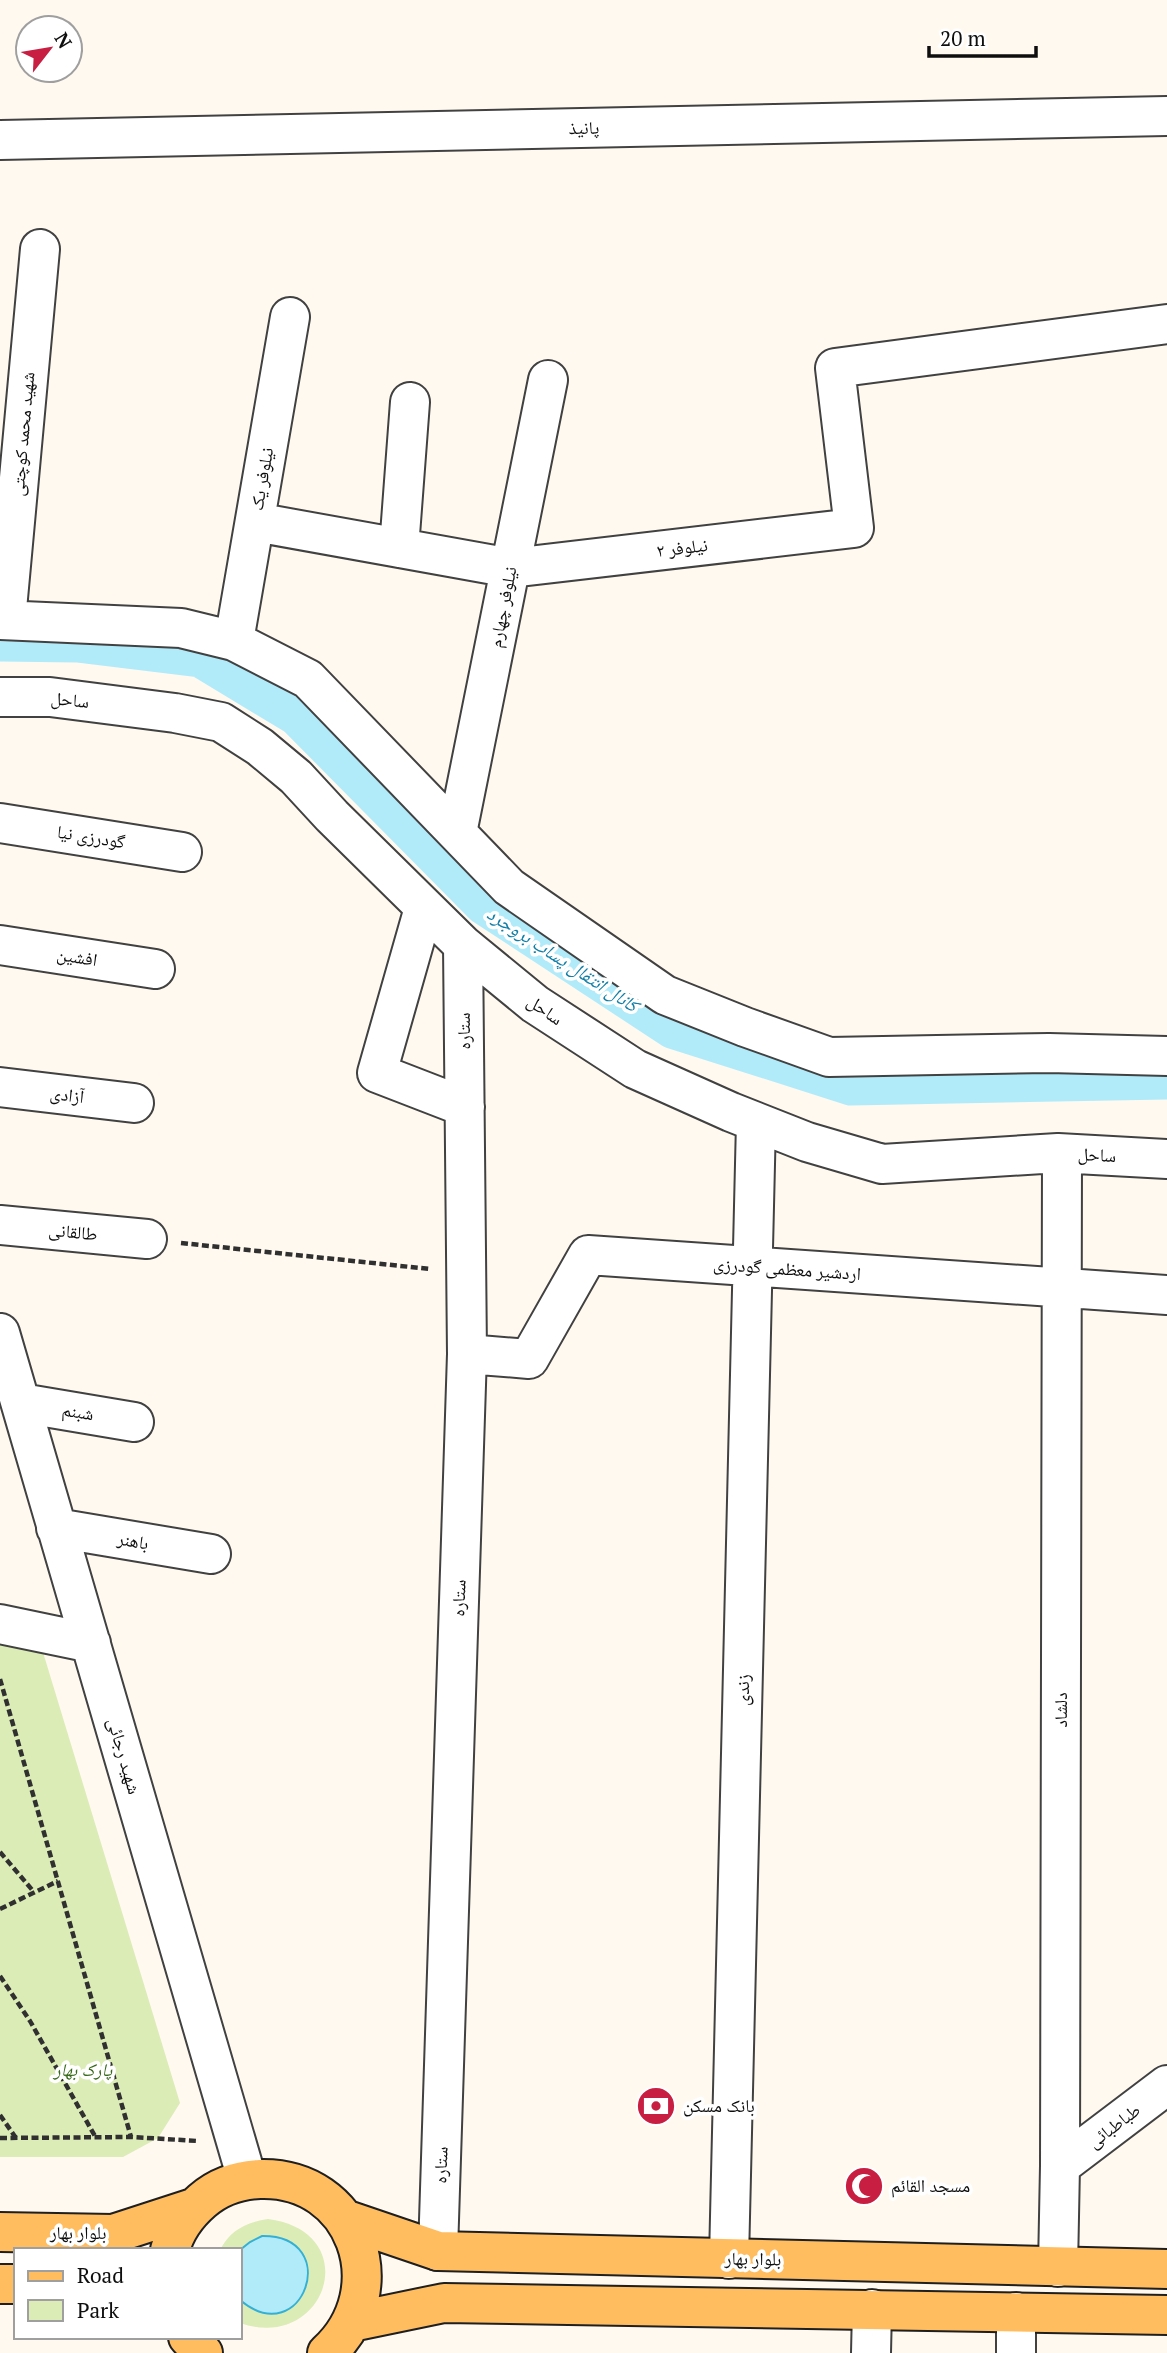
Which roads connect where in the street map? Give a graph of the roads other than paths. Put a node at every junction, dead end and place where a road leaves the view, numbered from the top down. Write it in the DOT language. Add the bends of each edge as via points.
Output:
graph roads {
  1 [pos="1167,116"];
  2 [pos="0,140"];
  3 [pos="40,249"];
  4 [pos="290,317"];
  5 [pos="1167,324"];
  6 [pos="548,380"];
  7 [pos="410,402"];
  8 [pos="255,522"];
  9 [pos="399,548"];
  10 [pos="511,568"];
  11 [pos="3,620"];
  12 [pos="234,641"];
  13 [pos="0,697"];
  14 [pos="0,823"];
  15 [pos="457,833"];
  16 [pos="182,852"];
  17 [pos="424,908"];
  18 [pos="0,945"];
  19 [pos="463,945"];
  20 [pos="155,969"];
  21 [pos="1167,1056"];
  22 [pos="0,1087"];
  23 [pos="134,1103"];
  24 [pos="465,1107"];
  25 [pos="756,1122"];
  26 [pos="1062,1154"];
  27 [pos="1167,1160"];
  28 [pos="0,1225"];
  29 [pos="146,1239"];
  30 [pos="752,1266"];
  31 [pos="1062,1288"];
  32 [pos="1167,1296"];
  33 [pos="0,1333"];
  34 [pos="467,1354"];
  35 [pos="12,1387"];
  36 [pos="134,1422"];
  37 [pos="56,1528"];
  38 [pos="211,1554"];
  39 [pos="0,1623"];
  40 [pos="91,1643"];
  41 [pos="1167,2085"];
  42 [pos="242,2162"];
  43 [pos="1060,2166"];
  44 [pos="193,2208"];
  45 [pos="344,2219"];
  46 [pos="0,2232"];
  47 [pos="171,2248"];
  48 [pos="438,2251"];
  49 [pos="729,2259"];
  50 [pos="1058,2267"];
  51 [pos="1167,2269"];
  52 [pos="872,2309"];
  53 [pos="1016,2312"];
  54 [pos="1167,2315"];
  55 [pos="352,2322"];
  56 [pos="190,2339"];
  57 [pos="203,2353"];
  58 [pos="327,2353"];
  59 [pos="871,2353"];
  60 [pos="1016,2353"];
  1 -- 2 [label="street, پانیذ"];
  3 -- 11 [label="street, شهید محمد کوچتی"];
  4 -- 8 [label="street, نیلوفر یک"];
  5 -- 10 [label="street, نیلوفر ۲" via="835,368 854,528"];
  6 -- 10 [label="street, نیلوفر چهارم"];
  7 -- 9 [label="street"];
  8 -- 9 [label="street, نیلوفر ۲"];
  8 -- 12 [label="street, نیلوفر یک"];
  9 -- 10 [label="street, نیلوفر ۲"];
  10 -- 15 [label="street, نیلوفر چهارم"];
  11 -- 12 [label="street" via="181,628"];
  12 -- 15 [label="street" via="307,679"];
  13 -- 17 [label="street, ساحل" via="50,696 221,722 296,777"];
  14 -- 16 [label="street, گودرزی نیا"];
  15 -- 21 [label="street" via="509,887 665,995 829,1057"];
  17 -- 19 [label="street, ساحل"];
  17 -- 24 [label="street" via="377,1073"];
  18 -- 20 [label="street, افشین"];
  19 -- 24 [label="street, ستاره"];
  19 -- 25 [label="street, ساحل" via="535,1004 635,1069"];
  22 -- 23 [label="street, آزادی"];
  24 -- 34 [label="street, ستاره"];
  25 -- 26 [label="street, ساحل" via="882,1164"];
  25 -- 30 [label="street, زندی"];
  26 -- 27 [label="street, ساحل"];
  26 -- 31 [label="street, دلشاد"];
  28 -- 29 [label="street, طالقانی"];
  30 -- 31 [label="street, اردشیر معظمی گودرزی"];
  30 -- 34 [label="street, اردشیر معظمی گودرزی" via="588,1255 529,1359"];
  30 -- 49 [label="street, زندی"];
  31 -- 32 [label="street, اردشیر معظمی گودرزی"];
  31 -- 43 [label="street, دلشاد"];
  33 -- 35 [label="street, شهید رجائی"];
  34 -- 48 [label="street, ستاره"];
  35 -- 36 [label="street, شبنم"];
  35 -- 37 [label="street, شهید رجائی"];
  37 -- 38 [label="street, باهنر"];
  37 -- 40 [label="street, شهید رجائی"];
  39 -- 40 [label="street"];
  40 -- 42 [label="street, شهید رجائی"];
  41 -- 43 [label="street, طباطبائی"];
  42 -- 44 [label="main road" via="227,2185"];
  42 -- 45 [label="main road" via="274,2179 301,2185 325,2199"];
  43 -- 50 [label="street, دلشاد"];
  44 -- 46 [label="main road, بلوار بهار" via="113,2234"];
  44 -- 47 [label="main road"];
  45 -- 48 [label="main road, بلوار بهار"];
  45 -- 55 [label="main road" via="357,2243 363,2269 361,2296"];
  48 -- 49 [label="main road, بلوار بهار"];
  49 -- 50 [label="main road, بلوار بهار"];
  50 -- 51 [label="main road, بلوار بهار"];
  52 -- 53 [label="main road"];
  52 -- 55 [label="main road" via="444,2303"];
  52 -- 59 [label="street"];
  53 -- 54 [label="main road"];
  53 -- 60 [label="street"];
  55 -- 58 [label="main road"];
  56 -- 57 [label="main road"];
}
